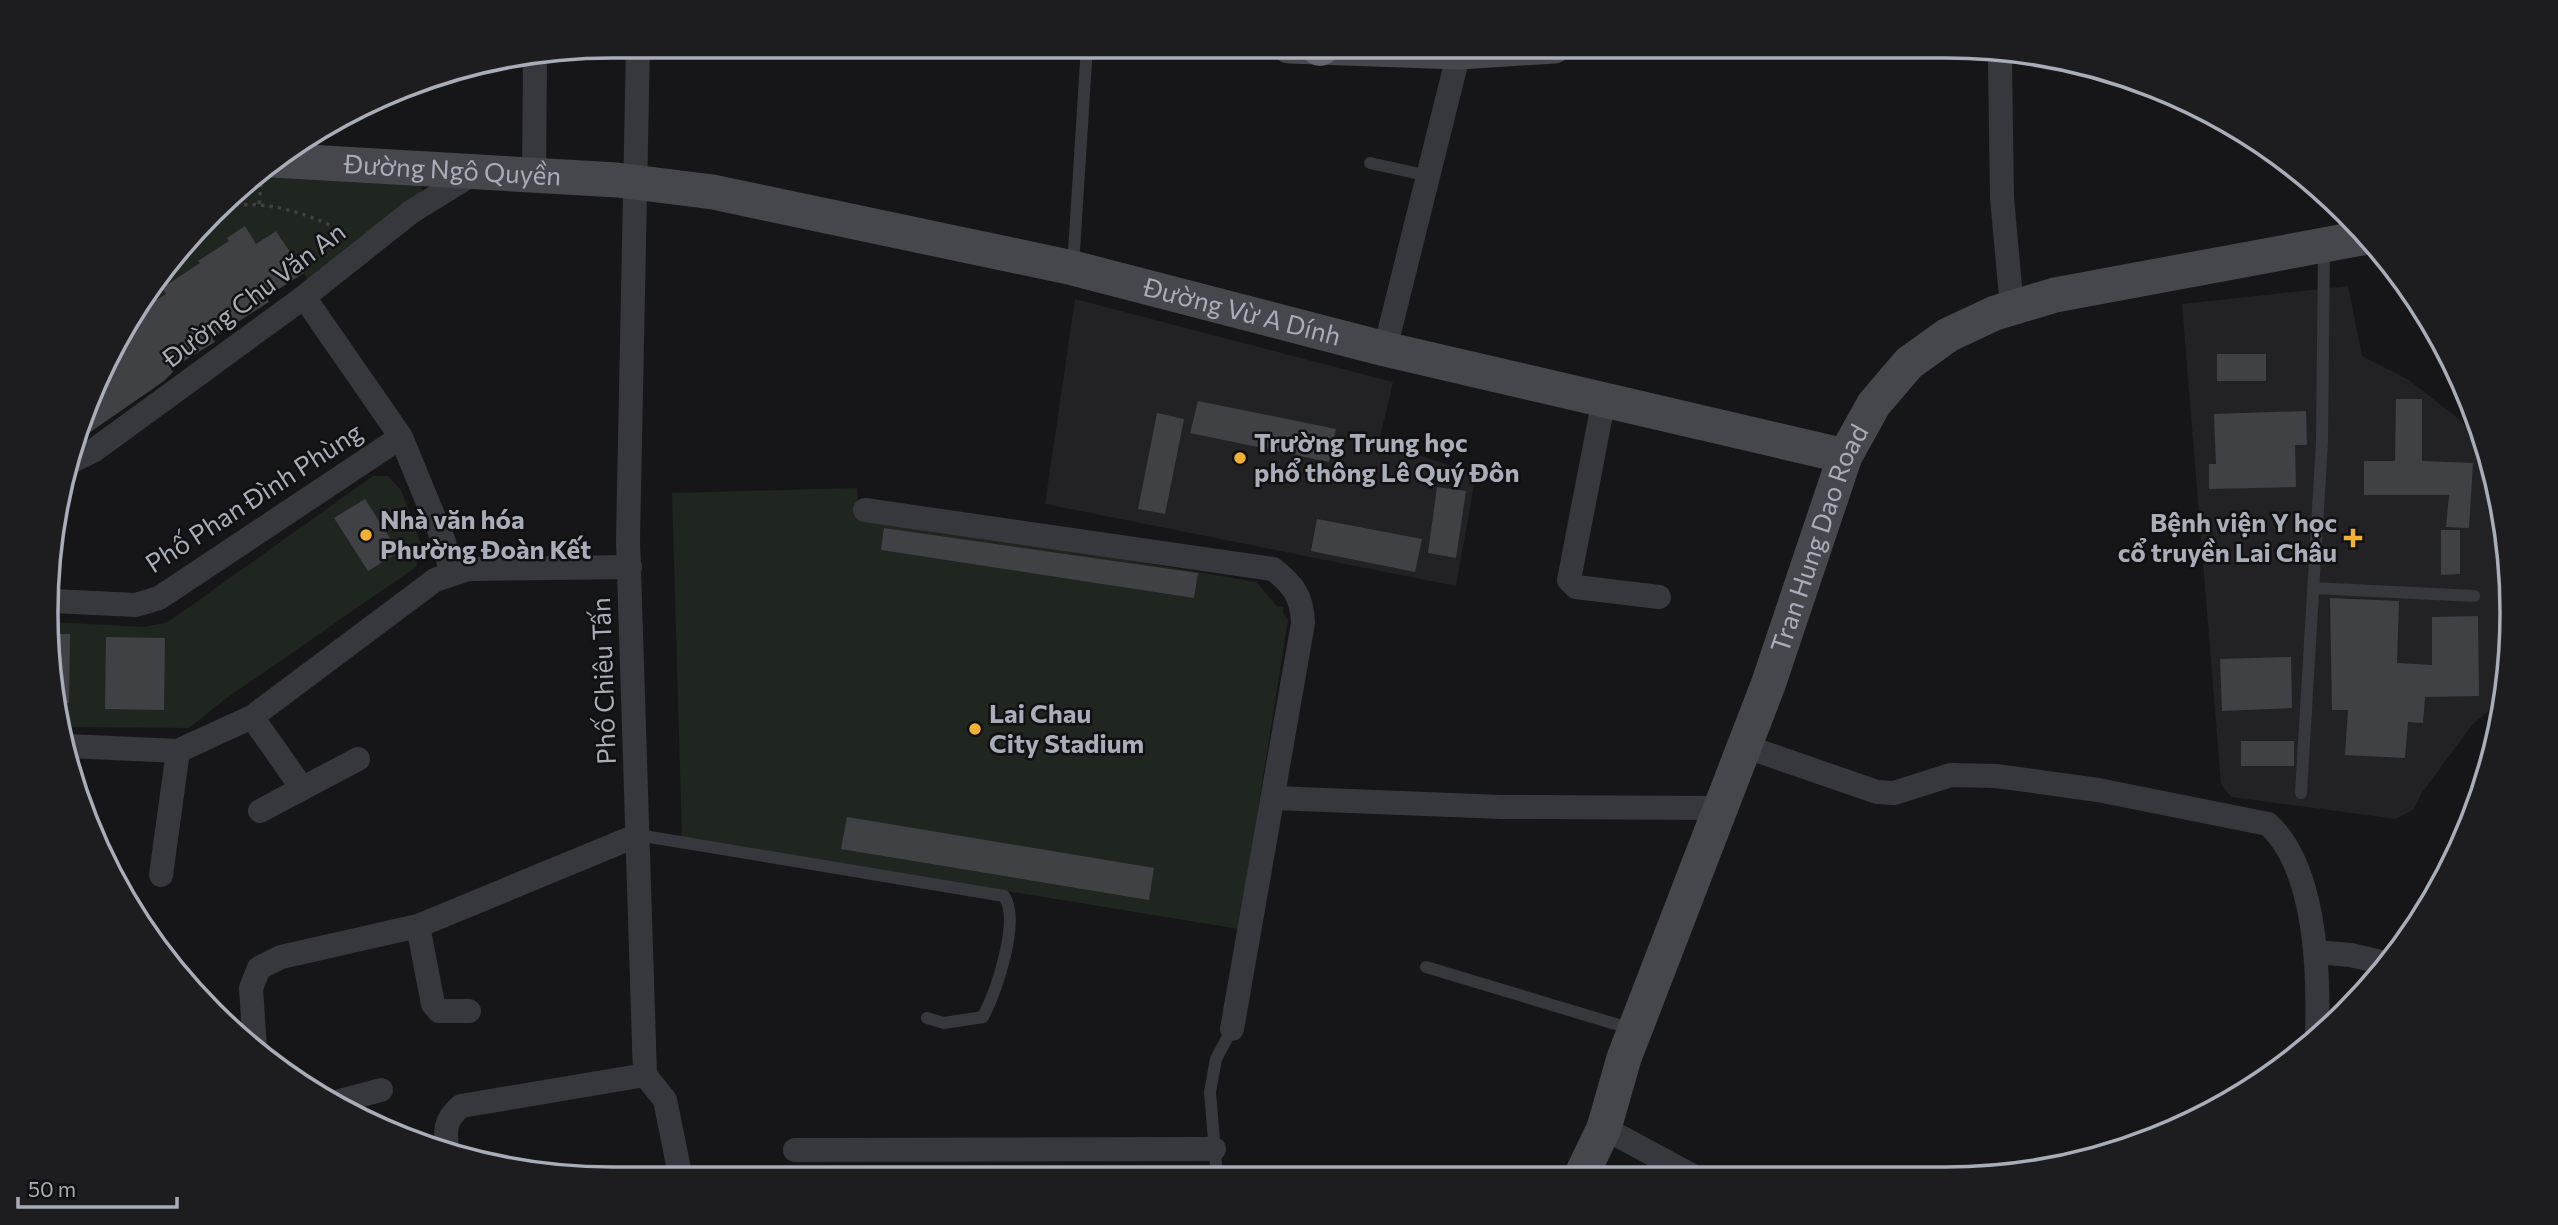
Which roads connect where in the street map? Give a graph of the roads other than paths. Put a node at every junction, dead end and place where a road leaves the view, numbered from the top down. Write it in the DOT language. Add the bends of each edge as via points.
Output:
graph roads {
  1 [pos="638,58"];
  2 [pos="1086,58"];
  3 [pos="1458,58"];
  4 [pos="2000,62"];
  5 [pos="535,63"];
  6 [pos="1370,163"];
  7 [pos="281,167"];
  8 [pos="474,173"];
  9 [pos="534,176"];
  10 [pos="1429,176"];
  11 [pos="635,183"];
  12 [pos="2355,239"];
  13 [pos="2325,243"];
  14 [pos="1073,268"];
  15 [pos="304,297"];
  16 [pos="2012,308"];
  17 [pos="1385,349"];
  18 [pos="1604,399"];
  19 [pos="401,437"];
  20 [pos="1845,456"];
  21 [pos="80,457"];
  22 [pos="865,510"];
  23 [pos="629,567"];
  24 [pos="451,573"];
  25 [pos="2313,588"];
  26 [pos="2474,596"];
  27 [pos="1659,597"];
  28 [pos="58,601"];
  29 [pos="252,717"];
  30 [pos="75,746"];
  31 [pos="1744,746"];
  32 [pos="178,751"];
  33 [pos="358,759"];
  34 [pos="302,788"];
  35 [pos="2301,793"];
  36 [pos="1275,798"];
  37 [pos="1718,808"];
  38 [pos="260,811"];
  39 [pos="638,835"];
  40 [pos="161,875"];
  41 [pos="418,926"];
  42 [pos="2315,951"];
  43 [pos="2377,961"];
  44 [pos="1426,967"];
  45 [pos="469,1011"];
  46 [pos="927,1018"];
  47 [pos="2317,1025"];
  48 [pos="1232,1029"];
  49 [pos="1635,1031"];
  50 [pos="254,1036"];
  51 [pos="645,1075"];
  52 [pos="382,1090"];
  53 [pos="346,1099"];
  54 [pos="1604,1128"];
  55 [pos="446,1141"];
  56 [pos="1214,1149"];
  57 [pos="795,1150"];
  58 [pos="679,1167"];
  59 [pos="1216,1167"];
  60 [pos="1585,1167"];
  61 [pos="1676,1167"];
  1 -- 11 [label="street, Phố Chiêu Tấn"];
  2 -- 14 [label="lane"];
  3 -- 10 [label="street"];
  4 -- 16 [label="street" via="2002,198"];
  5 -- 9 [label="street"];
  6 -- 10 [label="lane"];
  7 -- 8 [label="street, Đường Ngô Quyền"];
  8 -- 9 [label="street, Đường Ngô Quyền"];
  8 -- 15 [label="street, Đường Chu Văn An" via="411,212"];
  9 -- 11 [label="street, Đường Ngô Quyền"];
  10 -- 17 [label="street"];
  11 -- 14 [label="street, Đường Vừ A Dính" via="713,192"];
  11 -- 23 [label="street, Phố Chiêu Tấn"];
  12 -- 13 [label="street, Tran Hung Dao Road"];
  13 -- 16 [label="street, Tran Hung Dao Road"];
  13 -- 25 [label="lane" via="2322,442"];
  14 -- 17 [label="street, Đường Vừ A Dính"];
  15 -- 19 [label="street"];
  15 -- 21 [label="street, Đường Chu Văn An"];
  16 -- 20 [label="street, Tran Hung Dao Road" via="1948,335 1909,363 1874,404"];
  17 -- 18 [label="street, Đường Vừ A Dính"];
  18 -- 20 [label="street, Đường Vừ A Dính"];
  18 -- 27 [label="street" via="1569,580 1577,587"];
  19 -- 24 [label="street" via="444,542"];
  19 -- 28 [label="street, Phố Phan Đình Phùng" via="159,598 136,605"];
  20 -- 31 [label="street, Tran Hung Dao Road"];
  22 -- 36 [label="street" via="1273,569 1290,582 1302,601 1303,623"];
  23 -- 24 [label="street"];
  23 -- 39 [label="street, Phố Chiêu Tấn"];
  24 -- 29 [label="street" via="435,580"];
  25 -- 26 [label="lane"];
  25 -- 35 [label="lane"];
  29 -- 32 [label="street"];
  29 -- 34 [label="street"];
  30 -- 32 [label="street"];
  31 -- 37 [label="street, Tran Hung Dao Road"];
  31 -- 42 [label="street" via="1877,792 1895,793 1951,775 1996,776 2098,790 2268,824 2278,833 2299,875"];
  32 -- 40 [label="street"];
  33 -- 34 [label="street"];
  34 -- 38 [label="street"];
  36 -- 37 [label="street" via="1501,807"];
  36 -- 48 [label="street"];
  37 -- 49 [label="street, Tran Hung Dao Road"];
  39 -- 41 [label="street"];
  39 -- 46 [label="lane" via="1003,896 1012,917 993,996 983,1017 944,1023"];
  39 -- 51 [label="street, Phố Chiêu Tấn"];
  41 -- 45 [label="street" via="433,1004 439,1011"];
  41 -- 50 [label="street" via="281,957 259,968 251,988"];
  42 -- 43 [label="street"];
  42 -- 47 [label="street"];
  44 -- 49 [label="lane"];
  48 -- 56 [label="lane" via="1216,1059 1210,1092"];
  49 -- 54 [label="street, Tran Hung Dao Road"];
  51 -- 55 [label="street" via="461,1106 448,1116"];
  51 -- 58 [label="street" via="665,1100"];
  52 -- 53 [label="street"];
  54 -- 60 [label="street, Tran Hung Dao Road"];
  54 -- 61 [label="street"];
  56 -- 57 [label="street"];
  56 -- 59 [label="lane"];
}
